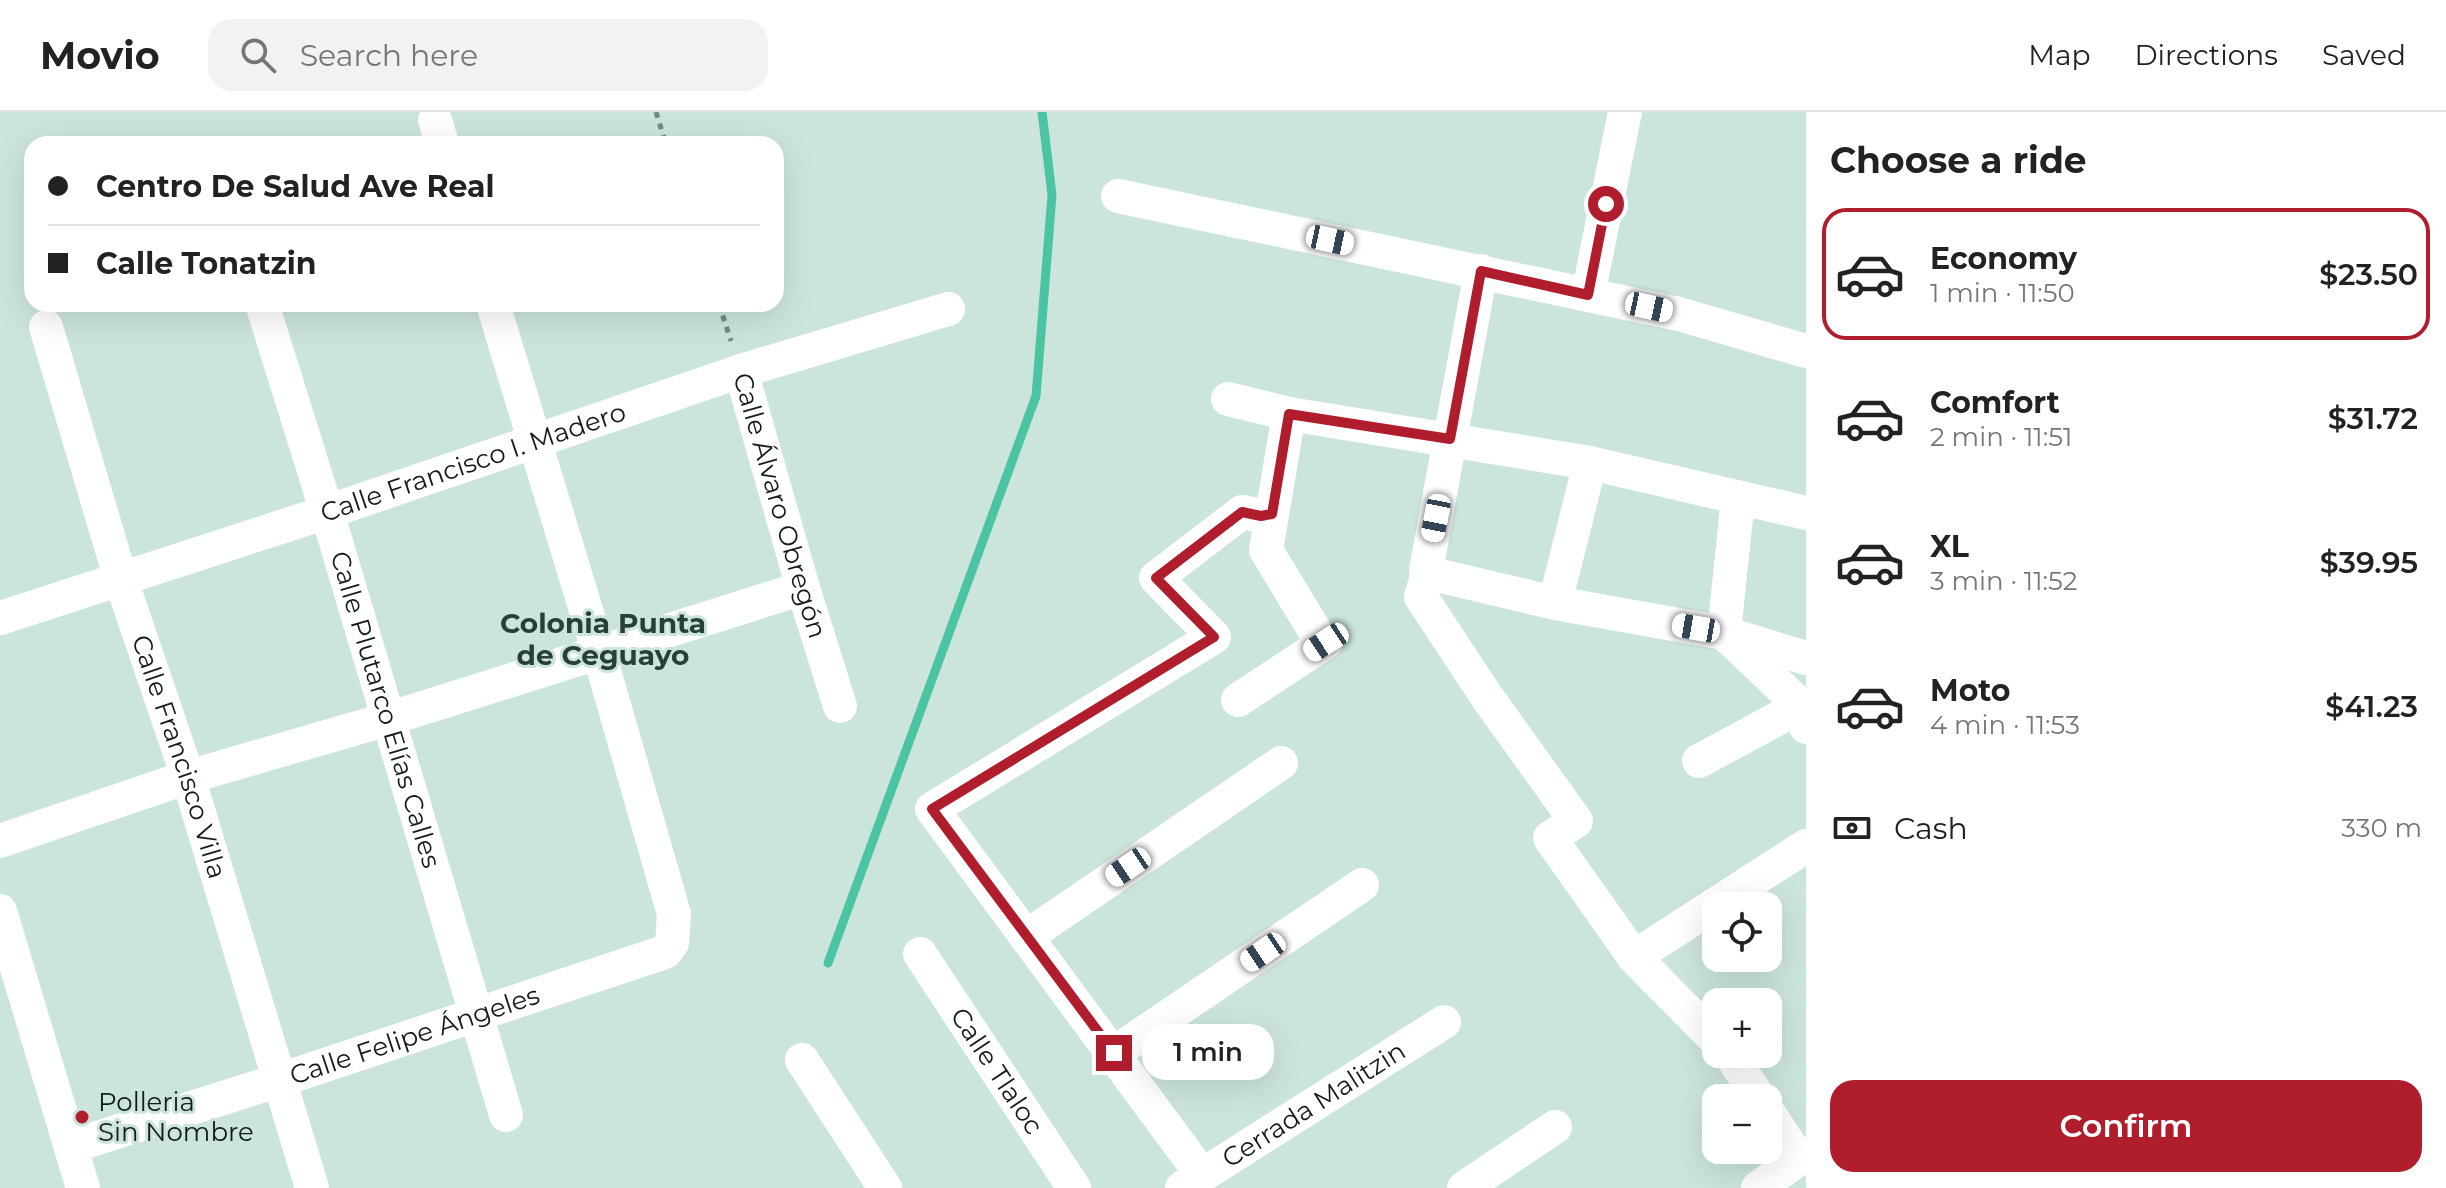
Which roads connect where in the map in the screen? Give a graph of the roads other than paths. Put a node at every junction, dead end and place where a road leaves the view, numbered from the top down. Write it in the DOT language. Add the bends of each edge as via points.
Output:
graph roads {
  1 [pos="1625,112"];
  2 [pos="1118,196"];
  3 [pos="1481,271"];
  4 [pos="1588,295"];
  5 [pos="948,309"];
  6 [pos="264,312"];
  7 [pos="496,312"];
  8 [pos="46,327"];
  9 [pos="1806,351"];
  10 [pos="741,371"];
  11 [pos="1228,399"];
  12 [pos="1289,414"];
  13 [pos="1450,439"];
  14 [pos="536,441"];
  15 [pos="1590,463"];
  16 [pos="1738,498"];
  17 [pos="327,512"];
  18 [pos="1806,513"];
  19 [pos="1272,514"];
  20 [pos="1428,573"];
  21 [pos="121,580"];
  22 [pos="803,588"];
  23 [pos="1555,603"];
  24 [pos="0,618"];
  25 [pos="1724,633"];
  26 [pos="599,653"];
  27 [pos="1806,658"];
  28 [pos="1238,700"];
  29 [pos="840,706"];
  30 [pos="1804,716"];
  31 [pos="388,719"];
  32 [pos="1699,761"];
  33 [pos="1281,763"];
  34 [pos="188,777"];
  35 [pos="0,841"];
  36 [pos="1806,846"];
  37 [pos="1362,885"];
  38 [pos="0,911"];
  39 [pos="1026,937"];
  40 [pos="920,954"];
  41 [pos="1634,957"];
  42 [pos="476,1014"];
  43 [pos="1444,1022"];
  44 [pos="1702,1026"];
  45 [pos="1114,1053"];
  46 [pos="802,1060"];
  47 [pos="280,1080"];
  48 [pos="506,1115"];
  49 [pos="1555,1127"];
  50 [pos="1782,1130"];
  51 [pos="72,1146"];
  52 [pos="1802,1156"];
  53 [pos="1192,1182"];
  54 [pos="83,1188"];
  55 [pos="312,1188"];
  56 [pos="885,1188"];
  57 [pos="1074,1188"];
  58 [pos="1464,1188"];
  59 [pos="1758,1188"];
  1 -- 4 [label="street"];
  2 -- 3 [label="street"];
  3 -- 4 [label="street"];
  3 -- 13 [label="street"];
  4 -- 9 [label="street" via="1679,314"];
  5 -- 10 [label="street, Calle Francisco I. Madero"];
  6 -- 17 [label="street, Calle Plutarco Elías Calles"];
  7 -- 14 [label="street"];
  8 -- 21 [label="street, Calle Francisco Villa"];
  10 -- 14 [label="street, Calle Francisco I. Madero"];
  10 -- 22 [label="street, Calle Álvaro Obregón"];
  11 -- 12 [label="street"];
  12 -- 13 [label="street"];
  12 -- 19 [label="street"];
  13 -- 15 [label="street"];
  13 -- 20 [label="street"];
  14 -- 17 [label="street, Calle Francisco I. Madero"];
  14 -- 26 [label="street"];
  15 -- 16 [label="street"];
  15 -- 23 [label="street"];
  16 -- 18 [label="street"];
  16 -- 25 [label="street"];
  17 -- 21 [label="street, Calle Francisco I. Madero"];
  17 -- 31 [label="street, Calle Plutarco Elías Calles"];
  19 -- 28 [label="street" via="1266,550 1326,642"];
  19 -- 39 [label="street" via="1242,512 1156,578 1214,637 932,809"];
  20 -- 23 [label="street"];
  20 -- 41 [label="street" via="1421,597 1576,821 1550,838"];
  21 -- 24 [label="street, Calle Francisco I. Madero"];
  21 -- 34 [label="street, Calle Francisco Villa"];
  22 -- 26 [label="street"];
  22 -- 29 [label="street, Calle Álvaro Obregón"];
  23 -- 25 [label="street"];
  25 -- 27 [label="street"];
  25 -- 30 [label="street"];
  26 -- 31 [label="street"];
  26 -- 42 [label="street, Calle Felipe Ángeles" via="674,914 672,943 665,952"];
  30 -- 32 [label="street"];
  31 -- 34 [label="street"];
  31 -- 42 [label="street, Calle Plutarco Elías Calles"];
  33 -- 39 [label="street"];
  34 -- 35 [label="street"];
  34 -- 47 [label="street, Calle Francisco Villa"];
  36 -- 41 [label="street"];
  37 -- 45 [label="street"];
  38 -- 51 [label="street"];
  39 -- 45 [label="street"];
  40 -- 57 [label="street, Calle Tlaloc"];
  41 -- 44 [label="street"];
  42 -- 47 [label="street, Calle Felipe Ángeles"];
  42 -- 48 [label="street, Calle Plutarco Elías Calles"];
  43 -- 53 [label="street, Cerrada Malitzin"];
  45 -- 53 [label="street"];
  46 -- 56 [label="street"];
  47 -- 51 [label="street, Calle Felipe Ángeles"];
  47 -- 55 [label="street, Calle Francisco Villa"];
  49 -- 58 [label="street"];
  50 -- 52 [label="street"];
  51 -- 54 [label="street"];
  52 -- 59 [label="street"];
}
